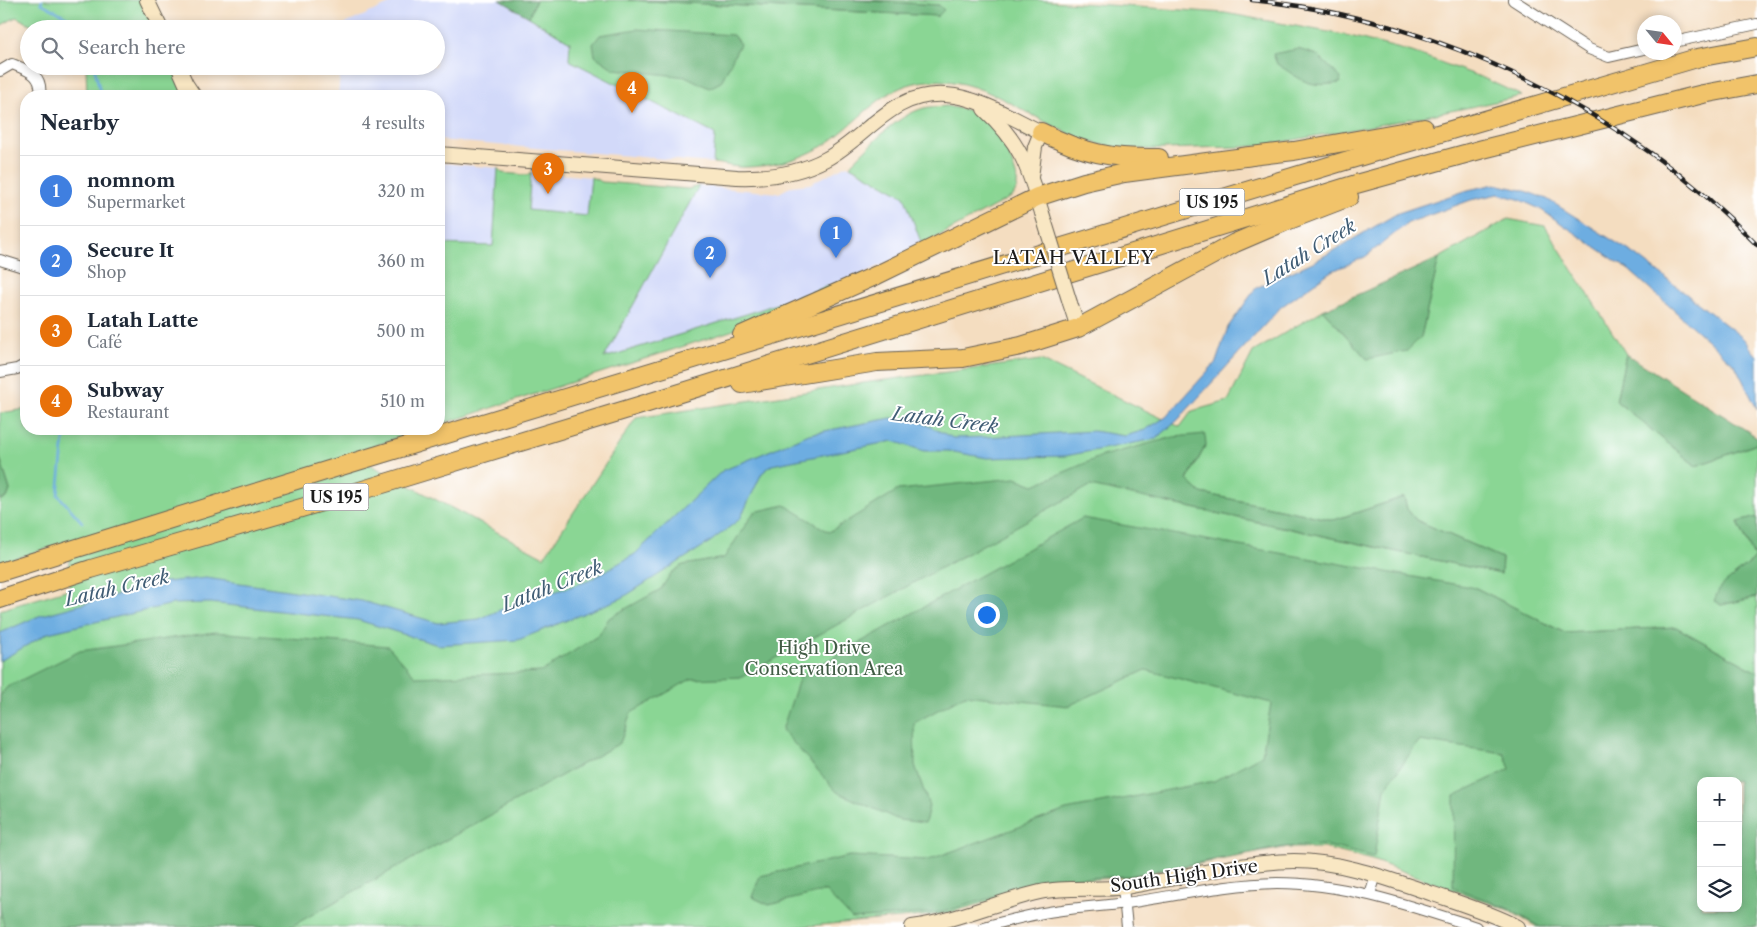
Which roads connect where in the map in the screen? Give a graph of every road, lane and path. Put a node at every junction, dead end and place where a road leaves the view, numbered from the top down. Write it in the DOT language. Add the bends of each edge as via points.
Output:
graph roads {
  1 [pos="147,0"];
  2 [pos="1513,0"];
  3 [pos="157,20"];
  4 [pos="1757,24"];
  5 [pos="1682,40"];
  6 [pos="1757,47"];
  7 [pos="1637,51"];
  8 [pos="20,67"];
  9 [pos="0,71"];
  10 [pos="34,75"];
  11 [pos="183,75"];
  12 [pos="1757,84"];
  13 [pos="41,90"];
  14 [pos="191,90"];
  15 [pos="979,103"];
  16 [pos="1505,113"];
  17 [pos="1041,132"];
  18 [pos="1510,143"];
  19 [pos="445,154"];
  20 [pos="1252,156"];
  21 [pos="1031,177"];
  22 [pos="1040,205"];
  23 [pos="0,260"];
  24 [pos="20,266"];
  25 [pos="1078,328"];
  26 [pos="668,367"];
  27 [pos="20,368"];
  28 [pos="0,372"];
  29 [pos="672,396"];
  30 [pos="444,435"];
  31 [pos="445,435"];
  32 [pos="0,572"];
  33 [pos="0,598"];
  34 [pos="1376,875"];
  35 [pos="1123,887"];
  36 [pos="1370,894"];
  37 [pos="1126,904"];
  38 [pos="912,927"];
  39 [pos="984,927"];
  40 [pos="1127,927"];
  41 [pos="1476,927"];
  42 [pos="1518,927"];
  1 -- 3 [label="main road"];
  2 -- 7 [label="street" via="1589,50 1609,57"];
  4 -- 5 [label="street"];
  6 -- 16 [label="highway, US 195" via="1697,58"];
  8 -- 9 [label="street" via="12,64"];
  10 -- 13 [label="street" via="39,78"];
  11 -- 14 [label="main road"];
  12 -- 18 [label="highway, US 195" via="1703,94"];
  15 -- 17 [label="main road"];
  15 -- 19 [label="main road" via="948,95 913,98 894,107 825,160 769,177"];
  15 -- 21 [label="main road" via="1010,136"];
  16 -- 20 [label="highway"];
  16 -- 26 [label="highway, US 195"];
  17 -- 20 [label="highway" via="1082,150 1109,157"];
  17 -- 21 [label="main road" via="1035,147"];
  18 -- 25 [label="highway" via="1460,164 1360,193 1284,222 1212,255"];
  18 -- 29 [label="highway, US 195" via="1356,184"];
  20 -- 22 [label="highway" via="1124,173 1084,182"];
  21 -- 22 [label="main road"];
  22 -- 25 [label="main road, bridge"];
  22 -- 26 [label="highway"];
  23 -- 24 [label="street"];
  25 -- 29 [label="highway" via="1021,346 963,358 877,362"];
  26 -- 31 [label="highway, US 195"];
  27 -- 28 [label="street"];
  29 -- 33 [label="highway, US 195"];
  30 -- 32 [label="highway, US 195"];
  34 -- 35 [label="main road, South High Drive" via="1295,861 1253,864"];
  34 -- 36 [label="street"];
  34 -- 42 [label="main road, South High Drive" via="1504,919"];
  35 -- 37 [label="street"];
  35 -- 38 [label="main road, South High Drive" via="1040,892 934,924"];
  36 -- 37 [label="street, South High Drive" via="1277,884 1219,887"];
  36 -- 41 [label="street, South High Drive"];
  37 -- 39 [label="street, South High Drive" via="1060,910"];
  37 -- 40 [label="street"];
}
